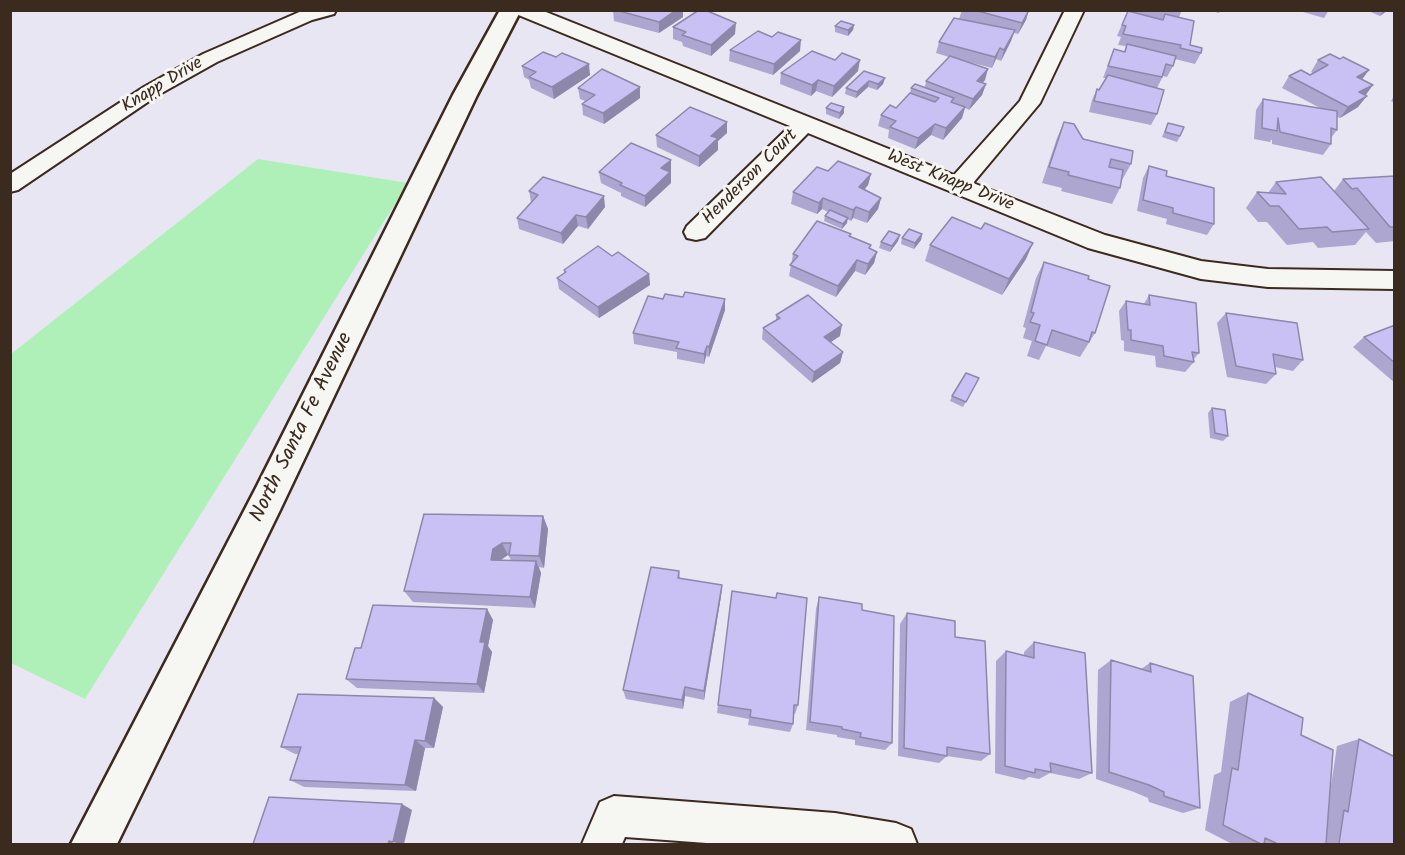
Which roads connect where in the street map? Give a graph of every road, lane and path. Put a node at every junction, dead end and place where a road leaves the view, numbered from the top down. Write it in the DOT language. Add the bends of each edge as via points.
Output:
graph roads {
  1 [pos="327,10"];
  2 [pos="511,10"];
  3 [pos="523,10"];
  4 [pos="1075,10"];
  5 [pos="805,124"];
  6 [pos="10,185"];
  7 [pos="958,186"];
  8 [pos="696,232"];
  9 [pos="1395,280"];
  10 [pos="93,844"];
  11 [pos="602,844"];
  12 [pos="896,844"];
  1 -- 6 [label="street, Knapp Drive" via="210,58 151,91"];
  2 -- 10 [label="main road, North Santa Fe Avenue" via="465,95 268,499"];
  3 -- 5 [label="street, West Knapp Drive"];
  4 -- 7 [label="street" via="1029,103"];
  5 -- 7 [label="street, West Knapp Drive"];
  5 -- 8 [label="street, Henderson Court"];
  7 -- 9 [label="street, West Knapp Drive" via="1097,242 1201,270 1268,278"];
  11 -- 12 [label="street" via="614,816 835,833"];
}
